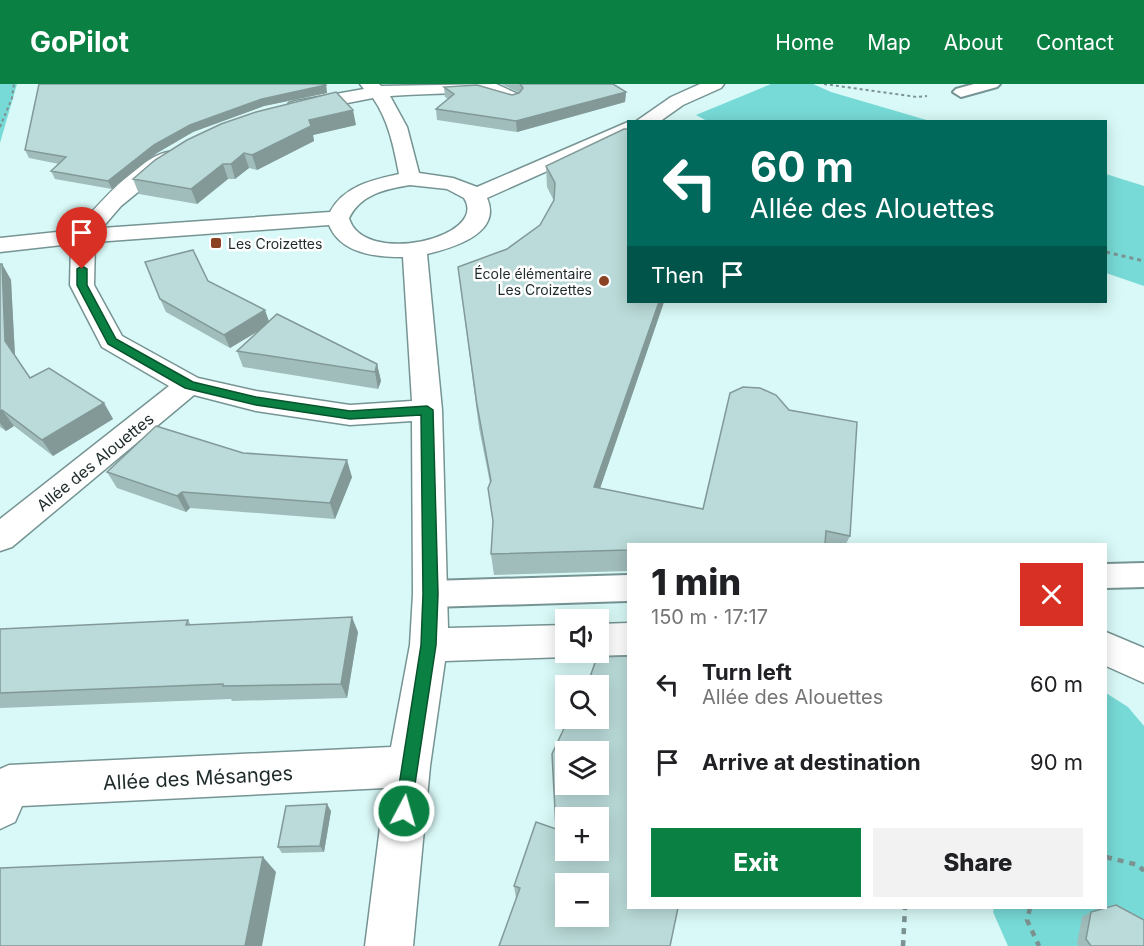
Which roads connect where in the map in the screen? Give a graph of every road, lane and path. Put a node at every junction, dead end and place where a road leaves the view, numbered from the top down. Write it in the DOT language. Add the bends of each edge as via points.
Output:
graph roads {
  1 [pos="14,84"];
  2 [pos="715,84"];
  3 [pos="824,84"];
  4 [pos="992,84"];
  5 [pos="374,88"];
  6 [pos="961,92"];
  7 [pos="512,98"];
  8 [pos="279,111"];
  9 [pos="648,120"];
  10 [pos="0,128"];
  11 [pos="627,128"];
  12 [pos="189,145"];
  13 [pos="410,179"];
  14 [pos="474,196"];
  15 [pos="338,218"];
  16 [pos="83,236"];
  17 [pos="0,245"];
  18 [pos="414,250"];
  19 [pos="1107,252"];
  20 [pos="1144,261"];
  21 [pos="189,385"];
  22 [pos="427,410"];
  23 [pos="0,538"];
  24 [pos="1144,575"];
  25 [pos="1107,576"];
  26 [pos="627,588"];
  27 [pos="431,594"];
  28 [pos="627,639"];
  29 [pos="609,640"];
  30 [pos="555,641"];
  31 [pos="429,645"];
  32 [pos="1107,648"];
  33 [pos="1144,666"];
  34 [pos="409,765"];
  35 [pos="0,807"];
  36 [pos="1107,857"];
  37 [pos="1144,871"];
  38 [pos="905,909"];
  39 [pos="1030,909"];
  40 [pos="389,946"];
  41 [pos="903,946"];
  42 [pos="1039,946"];
  1 -- 10 [label="path"];
  2 -- 9 [label="street" via="677,101"];
  3 -- 6 [label="path" via="917,97"];
  4 -- 6 [label="lane"];
  5 -- 7 [label="street" via="495,89"];
  5 -- 8 [label="street"];
  5 -- 13 [label="street" via="400,132"];
  11 -- 14 [label="street"];
  12 -- 16 [label="street" via="128,188"];
  13 -- 14 [label="street" via="448,182"];
  13 -- 15 [label="street" via="368,188 352,197"];
  14 -- 18 [label="street" via="480,206 471,229 456,238"];
  15 -- 16 [label="street"];
  15 -- 18 [label="street" via="342,230 352,240 390,250"];
  16 -- 17 [label="street"];
  16 -- 21 [label="street" via="82,285 111,341"];
  18 -- 22 [label="street"];
  19 -- 20 [label="path"];
  21 -- 22 [label="street" via="256,401 350,415"];
  21 -- 23 [label="street, Allée des Alouettes"];
  22 -- 27 [label="street"];
  24 -- 25 [label="lane"];
  26 -- 27 [label="lane"];
  27 -- 31 [label="street"];
  28 -- 29 [label="street"];
  30 -- 31 [label="street"];
  31 -- 34 [label="street"];
  32 -- 33 [label="street"];
  34 -- 35 [label="street, Allée des Mésanges" via="354,771 9,786"];
  34 -- 40 [label="street"];
  36 -- 37 [label="path"];
  38 -- 41 [label="path"];
  39 -- 42 [label="path" via="1027,920"];
}
